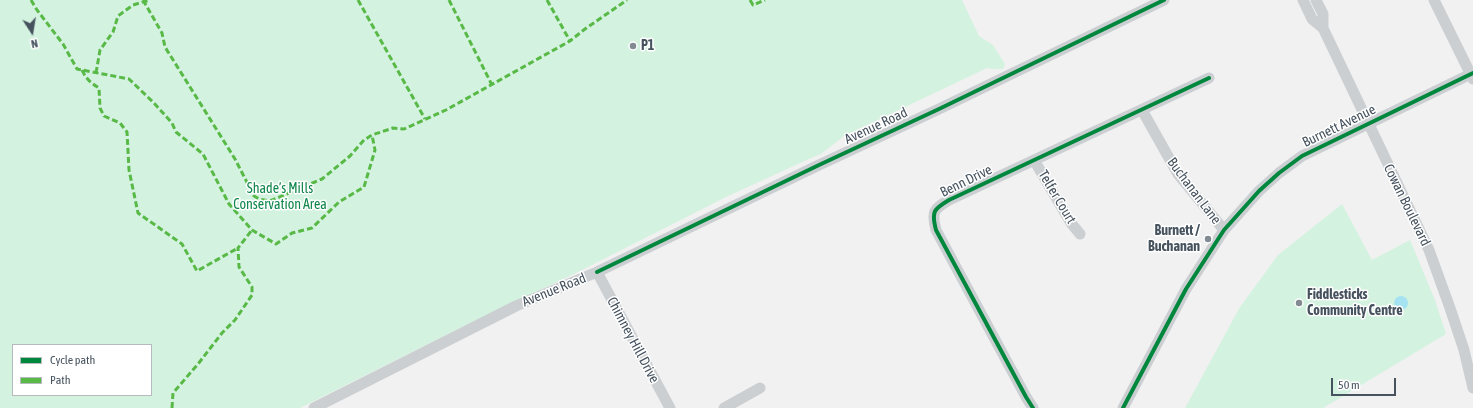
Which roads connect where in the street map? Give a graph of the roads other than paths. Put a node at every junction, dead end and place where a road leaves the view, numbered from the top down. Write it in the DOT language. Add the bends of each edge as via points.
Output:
graph roads {
  1 [pos="1164,0"];
  2 [pos="1303,0"];
  3 [pos="1316,0"];
  4 [pos="1434,0"];
  5 [pos="1323,28"];
  6 [pos="1472,75"];
  7 [pos="1209,78"];
  8 [pos="1142,110"];
  9 [pos="1368,123"];
  10 [pos="1034,160"];
  11 [pos="1224,230"];
  12 [pos="1080,234"];
  13 [pos="597,272"];
  14 [pos="760,388"];
  15 [pos="1473,388"];
  16 [pos="314,408"];
  17 [pos="670,408"];
  18 [pos="724,408"];
  19 [pos="1033,408"];
  20 [pos="1123,408"];
  1 -- 13 [label="street, Avenue Road"];
  2 -- 5 [label="street, Cowan Boulevard" via="1312,19"];
  3 -- 5 [label="street, Cowan Boulevard" via="1323,14"];
  4 -- 6 [label="street"];
  5 -- 9 [label="street, Cowan Boulevard"];
  6 -- 9 [label="street, Burnett Avenue"];
  7 -- 8 [label="street, Benn Drive"];
  8 -- 10 [label="street, Benn Drive"];
  8 -- 11 [label="street, Buchanan Lane" via="1178,174"];
  9 -- 11 [label="street, Burnett Avenue" via="1302,156 1279,173"];
  9 -- 15 [label="street, Cowan Boulevard" via="1429,250 1464,350"];
  10 -- 12 [label="street, Telfer Court"];
  10 -- 19 [label="street, Benn Drive" via="949,200 937,207 934,213 936,230"];
  11 -- 20 [label="street, Burnett Avenue" via="1186,289"];
  13 -- 16 [label="street, Avenue Road" via="516,306"];
  13 -- 17 [label="street, Chimney Hill Drive"];
  14 -- 18 [label="street"];
}
